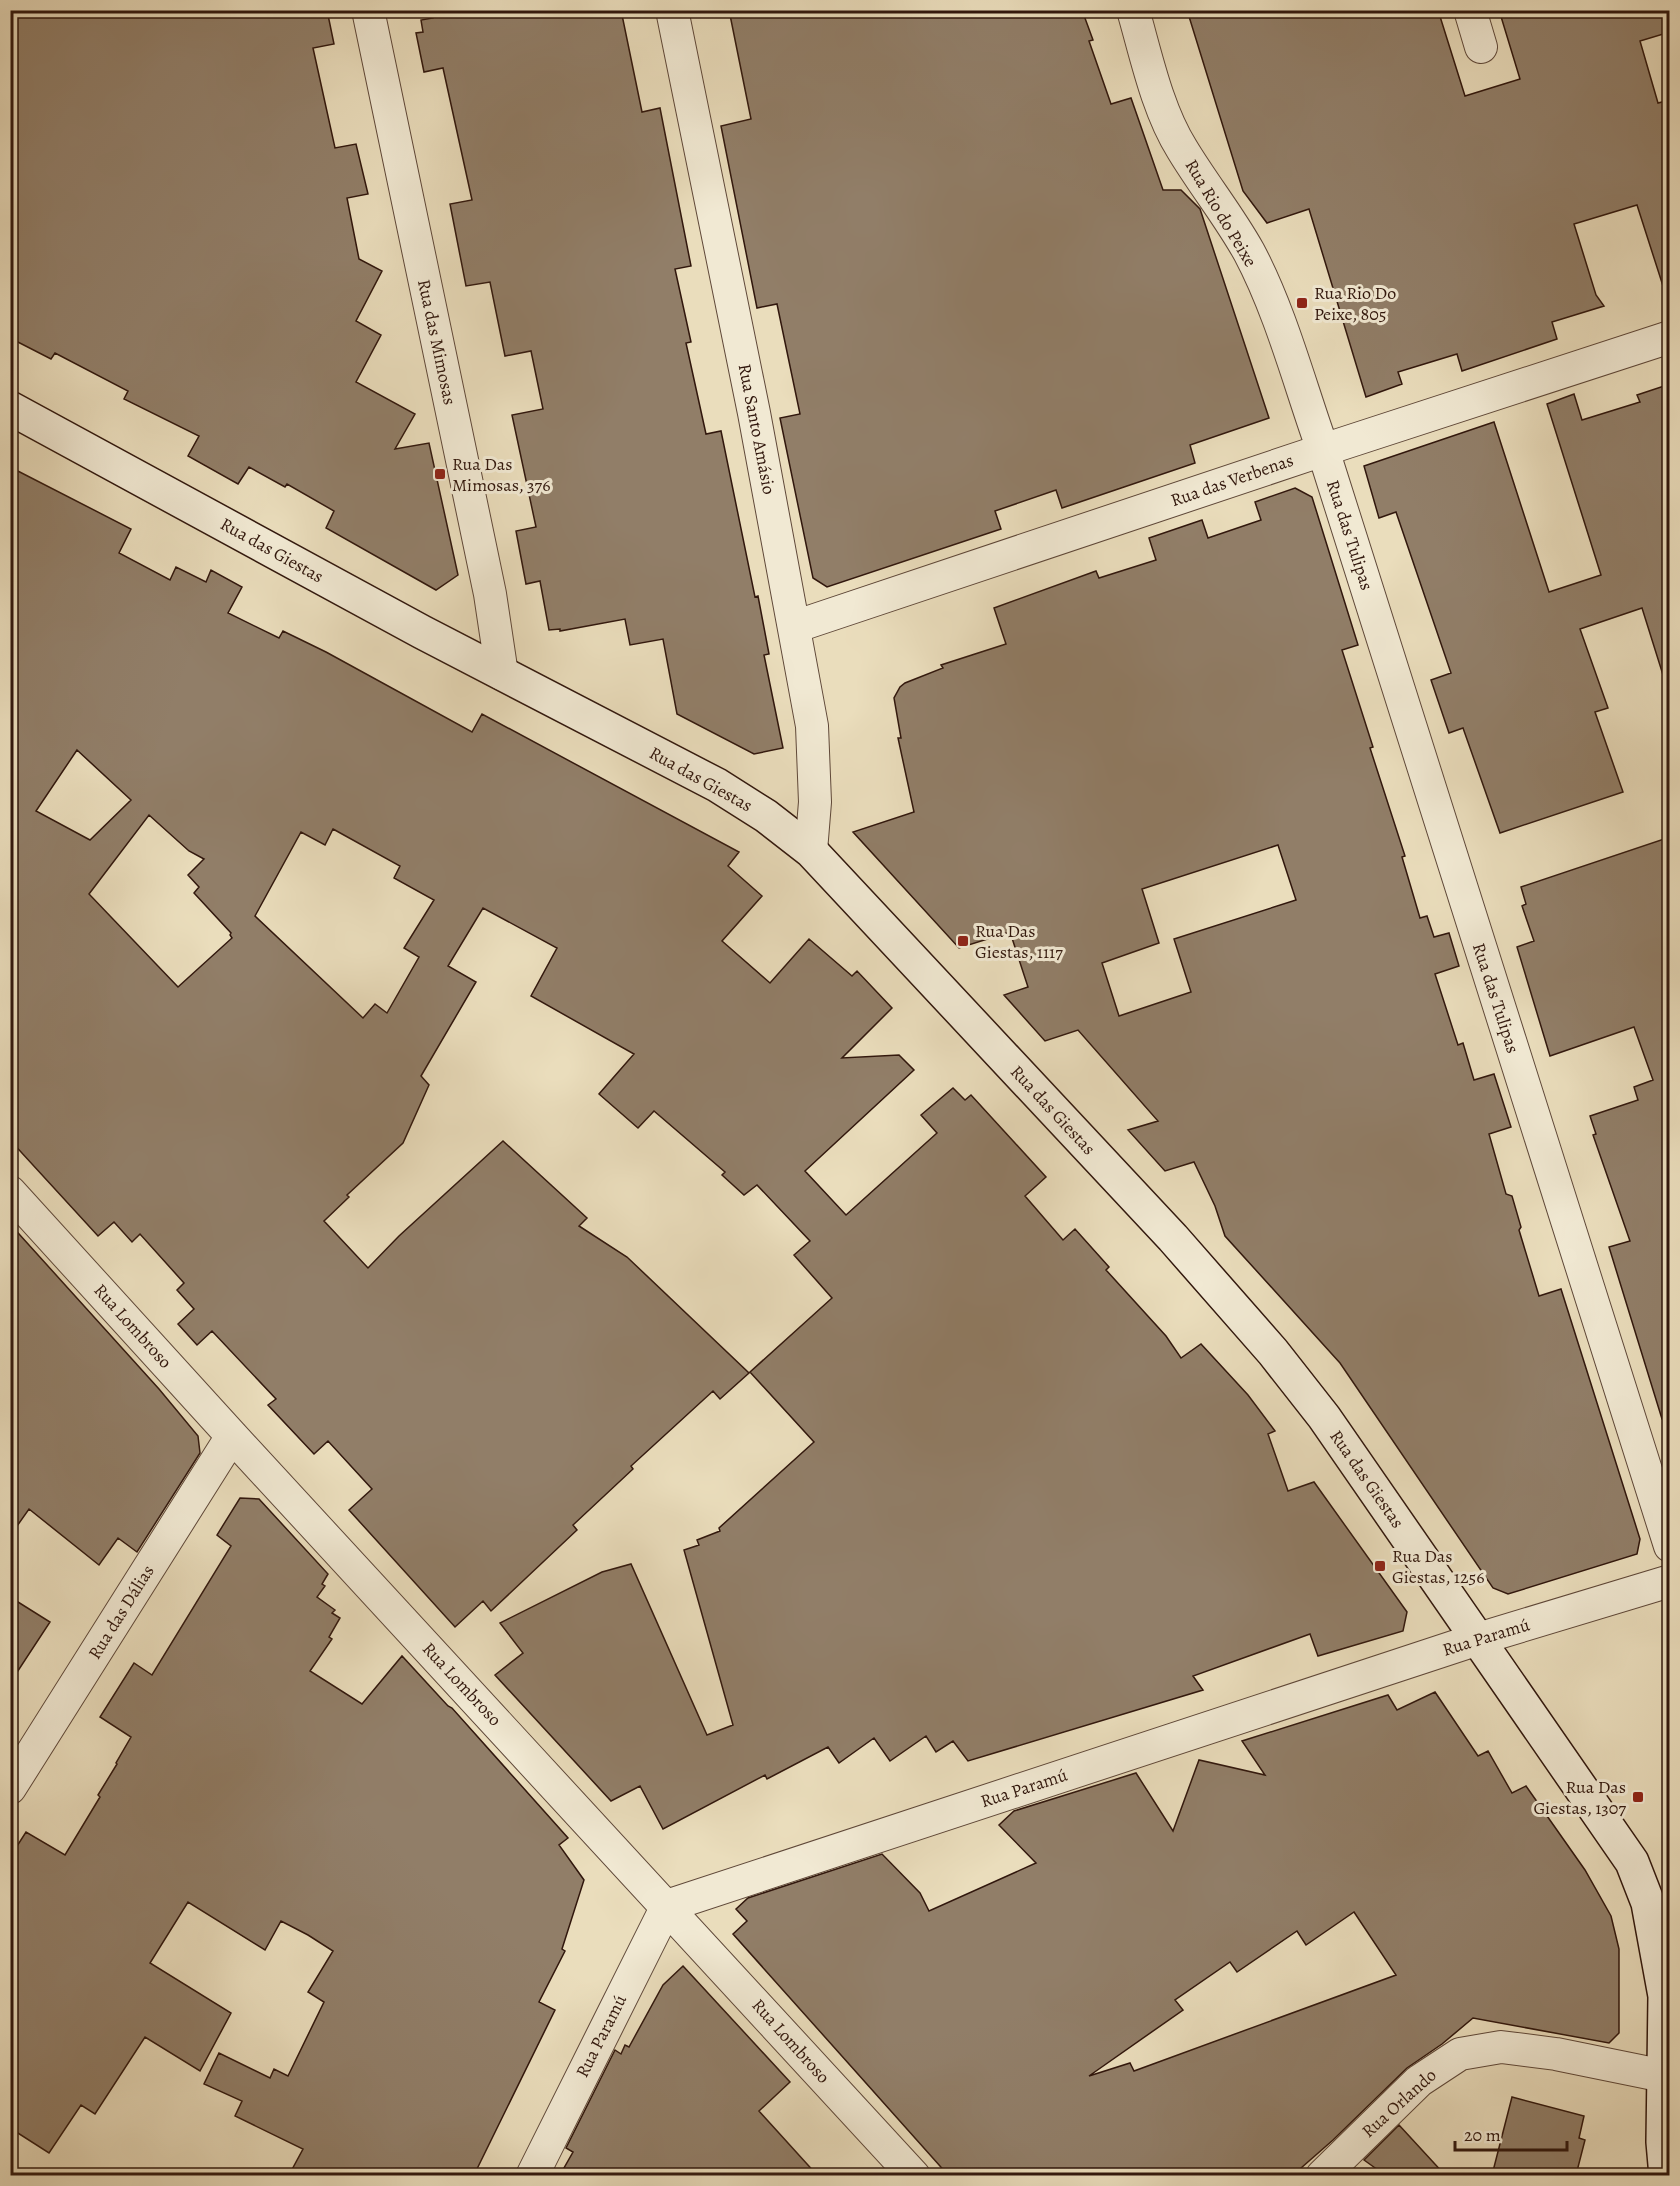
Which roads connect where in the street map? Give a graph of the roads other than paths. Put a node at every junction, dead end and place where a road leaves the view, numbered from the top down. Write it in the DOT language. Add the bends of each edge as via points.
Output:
graph roads {
  1 [pos="368,10"];
  2 [pos="672,10"];
  3 [pos="1133,10"];
  4 [pos="1470,10"];
  5 [pos="1481,47"];
  6 [pos="1670,337"];
  7 [pos="10,408"];
  8 [pos="1323,450"];
  9 [pos="794,627"];
  10 [pos="502,674"];
  11 [pos="811,851"];
  12 [pos="10,1192"];
  13 [pos="232,1436"];
  14 [pos="1670,1546"];
  15 [pos="1670,1581"];
  16 [pos="1478,1639"];
  17 [pos="14,1777"];
  18 [pos="667,1906"];
  19 [pos="1664,2076"];
  20 [pos="532,2175"];
  21 [pos="914,2175"];
  22 [pos="1322,2175"];
  23 [pos="1666,2175"];
  1 -- 10 [label="street, Rua das Mimosas" via="487,583"];
  2 -- 9 [label="street, Rua Santo Amásio"];
  3 -- 8 [label="street, Rua Rio do Peixe" via="1161,102 1180,147 1244,244 1271,301"];
  4 -- 5 [label="street"];
  6 -- 8 [label="street, Rua das Verbenas"];
  7 -- 10 [label="main road, Rua das Giestas"];
  8 -- 9 [label="street, Rua das Verbenas"];
  8 -- 14 [label="street, Rua das Tulipas"];
  9 -- 11 [label="street, Rua Santo Amásio" via="812,726 815,802"];
  10 -- 11 [label="main road, Rua das Giestas" via="717,785"];
  11 -- 16 [label="main road, Rua das Giestas" via="1173,1238 1273,1352 1324,1418"];
  12 -- 13 [label="street, Rua Lombroso"];
  13 -- 17 [label="street, Rua das Dálias"];
  13 -- 18 [label="street, Rua Lombroso"];
  15 -- 16 [label="street, Rua Paramú"];
  16 -- 18 [label="street, Rua Paramú"];
  16 -- 19 [label="main road, Rua das Giestas" via="1632,1862 1648,1903 1665,1996"];
  18 -- 20 [label="street, Rua Paramú"];
  18 -- 21 [label="street, Rua Lombroso"];
  19 -- 22 [label="street, Rua Orlando" via="1501,2046 1460,2054 1419,2081"];
  19 -- 23 [label="main road, Rua das Giestas"];
}
